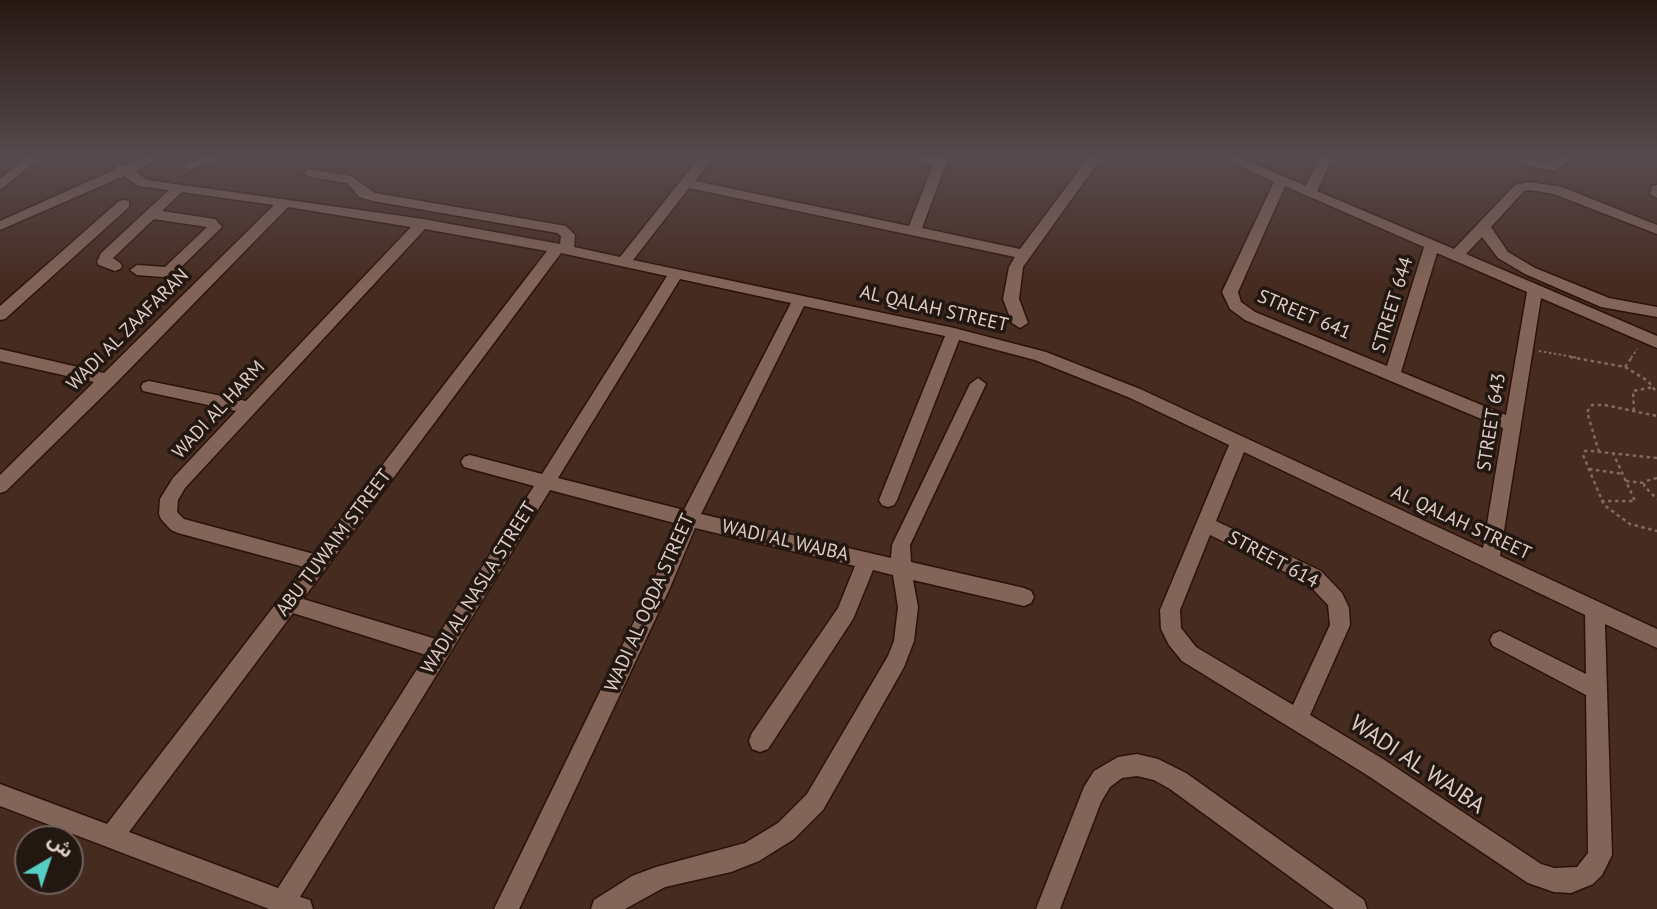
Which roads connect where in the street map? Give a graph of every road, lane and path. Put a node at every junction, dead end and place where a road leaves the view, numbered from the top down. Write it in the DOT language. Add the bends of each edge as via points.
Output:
graph roads {
  1 [pos="47,200"];
  2 [pos="52,200"];
  3 [pos="165,200"];
  4 [pos="272,200"];
  5 [pos="293,200"];
  6 [pos="355,200"];
  7 [pos="393,200"];
  8 [pos="672,200"];
  9 [pos="771,200"];
  10 [pos="926,200"];
  11 [pos="1063,200"];
  12 [pos="1272,200"];
  13 [pos="1324,200"];
  14 [pos="1509,200"];
  15 [pos="1582,200"];
  16 [pos="285,202"];
  17 [pos="124,204"];
  18 [pos="150,214"];
  19 [pos="0,220"];
  20 [pos="423,223"];
  21 [pos="0,226"];
  22 [pos="1483,228"];
  23 [pos="914,230"];
  24 [pos="1657,230"];
  25 [pos="1432,246"];
  26 [pos="562,249"];
  27 [pos="1023,254"];
  28 [pos="1456,256"];
  29 [pos="624,261"];
  30 [pos="115,266"];
  31 [pos="137,270"];
  32 [pos="676,274"];
  33 [pos="1535,290"];
  34 [pos="800,300"];
  35 [pos="1657,312"];
  36 [pos="0,315"];
  37 [pos="1020,323"];
  38 [pos="954,333"];
  39 [pos="1657,342"];
  40 [pos="1525,349"];
  41 [pos="1637,349"];
  42 [pos="0,355"];
  43 [pos="1625,367"];
  44 [pos="1392,375"];
  45 [pos="109,380"];
  46 [pos="978,384"];
  47 [pos="149,387"];
  48 [pos="1654,387"];
  49 [pos="1657,393"];
  50 [pos="250,408"];
  51 [pos="1634,411"];
  52 [pos="1657,416"];
  53 [pos="1513,425"];
  54 [pos="1239,442"];
  55 [pos="1599,452"];
  56 [pos="1613,453"];
  57 [pos="1657,458"];
  58 [pos="470,462"];
  59 [pos="1589,470"];
  60 [pos="1623,474"];
  61 [pos="1657,478"];
  62 [pos="1626,481"];
  63 [pos="546,482"];
  64 [pos="1644,483"];
  65 [pos="0,486"];
  66 [pos="1657,499"];
  67 [pos="888,500"];
  68 [pos="1600,501"];
  69 [pos="689,519"];
  70 [pos="1205,524"];
  71 [pos="1657,531"];
  72 [pos="1490,560"];
  73 [pos="867,561"];
  74 [pos="319,563"];
  75 [pos="902,569"];
  76 [pos="1024,597"];
  77 [pos="289,603"];
  78 [pos="1595,609"];
  79 [pos="1657,639"];
  80 [pos="1500,640"];
  81 [pos="441,650"];
  82 [pos="1597,690"];
  83 [pos="1298,718"];
  84 [pos="761,741"];
  85 [pos="0,795"];
  86 [pos="111,837"];
  87 [pos="292,906"];
  88 [pos="1351,908"];
  89 [pos="506,909"];
  90 [pos="603,909"];
  91 [pos="1048,909"];
  1 -- 19 [label="street"];
  2 -- 21 [label="street"];
  3 -- 18 [label="street"];
  4 -- 16 [label="street, AL QALAH STREET"];
  5 -- 16 [label="street, AL QALAH STREET"];
  6 -- 20 [label="street, AL QALAH STREET"];
  7 -- 26 [label="street" via="561,229 568,235"];
  8 -- 29 [label="street"];
  9 -- 23 [label="street"];
  10 -- 23 [label="street"];
  11 -- 27 [label="street"];
  12 -- 44 [label="street, STREET 641" via="1230,292 1231,299 1250,316"];
  13 -- 25 [label="street"];
  14 -- 22 [label="street"];
  15 -- 24 [label="street"];
  16 -- 45 [label="street, WADI AL ZAAFARAN"];
  17 -- 36 [label="street"];
  18 -- 30 [label="street" via="106,256 104,262"];
  18 -- 31 [label="street" via="210,222 215,227 170,270"];
  20 -- 26 [label="street, AL QALAH STREET"];
  20 -- 50 [label="street, WADI AL HARM"];
  22 -- 28 [label="street"];
  22 -- 35 [label="street" via="1503,255 1530,271 1606,303"];
  23 -- 27 [label="street"];
  25 -- 28 [label="street"];
  25 -- 44 [label="street, STREET 644"];
  26 -- 29 [label="street, AL QALAH STREET"];
  26 -- 74 [label="street, ABU TUWAIM STREET"];
  27 -- 37 [label="street" via="1011,288"];
  28 -- 33 [label="street"];
  29 -- 32 [label="street, AL QALAH STREET"];
  32 -- 34 [label="street, AL QALAH STREET"];
  32 -- 63 [label="street, WADI AL NASLA STREET"];
  33 -- 39 [label="street"];
  33 -- 40 [label="street, STREET 643"];
  34 -- 38 [label="street, AL QALAH STREET"];
  34 -- 69 [label="street, WADI AL OQDA STREET"];
  38 -- 54 [label="street, AL QALAH STREET" via="1096,376"];
  38 -- 67 [label="street"];
  40 -- 43 [label="path"];
  40 -- 53 [label="street, STREET 643"];
  41 -- 43 [label="path"];
  42 -- 45 [label="street"];
  43 -- 48 [label="path"];
  44 -- 53 [label="street, STREET 641"];
  45 -- 65 [label="street, WADI AL ZAAFARAN"];
  46 -- 75 [label="street" via="905,533"];
  47 -- 50 [label="street"];
  48 -- 49 [label="path"];
  48 -- 51 [label="path" via="1633,391"];
  50 -- 74 [label="street, WADI AL HARM" via="173,491 168,514 185,528"];
  51 -- 52 [label="path"];
  51 -- 55 [label="path" via="1598,404 1588,408"];
  53 -- 72 [label="street, STREET 643"];
  54 -- 70 [label="street, WADI AL WAJBA"];
  54 -- 72 [label="street, AL QALAH STREET"];
  55 -- 56 [label="path"];
  55 -- 59 [label="path" via="1583,453"];
  56 -- 57 [label="path"];
  56 -- 60 [label="path"];
  58 -- 63 [label="street, WADI AL WAJBA"];
  59 -- 60 [label="path"];
  59 -- 68 [label="path"];
  60 -- 62 [label="path"];
  61 -- 64 [label="path"];
  62 -- 64 [label="path"];
  62 -- 68 [label="path" via="1634,502"];
  63 -- 69 [label="street, WADI AL WAJBA"];
  63 -- 81 [label="street, WADI AL NASLA STREET"];
  64 -- 66 [label="path"];
  68 -- 71 [label="path" via="1622,520"];
  69 -- 73 [label="street, WADI AL WAJBA"];
  69 -- 89 [label="street, WADI AL OQDA STREET"];
  70 -- 83 [label="street, WADI AL WAJBA" via="1170,610 1171,629 1189,653"];
  70 -- 83 [label="street, STREET 614" via="1314,577 1335,599 1340,625"];
  72 -- 78 [label="street, AL QALAH STREET"];
  73 -- 75 [label="street, WADI AL WAJBA"];
  73 -- 84 [label="street" via="846,614"];
  74 -- 77 [label="street, ABU TUWAIM STREET"];
  75 -- 76 [label="street, WADI AL WAJBA"];
  75 -- 90 [label="street" via="908,607 897,660 827,785 802,817 751,853 664,876"];
  77 -- 81 [label="street"];
  77 -- 86 [label="street, ABU TUWAIM STREET"];
  78 -- 79 [label="street, AL QALAH STREET"];
  78 -- 82 [label="street, WADI AL WAJBA"];
  80 -- 82 [label="street"];
  81 -- 87 [label="street, WADI AL NASLA STREET"];
  82 -- 83 [label="street, WADI AL WAJBA" via="1600,855 1585,876 1571,881 1536,875"];
  85 -- 86 [label="street"];
  86 -- 87 [label="street"];
  88 -- 91 [label="street" via="1178,781 1137,765 1118,768 1102,779"];
}
